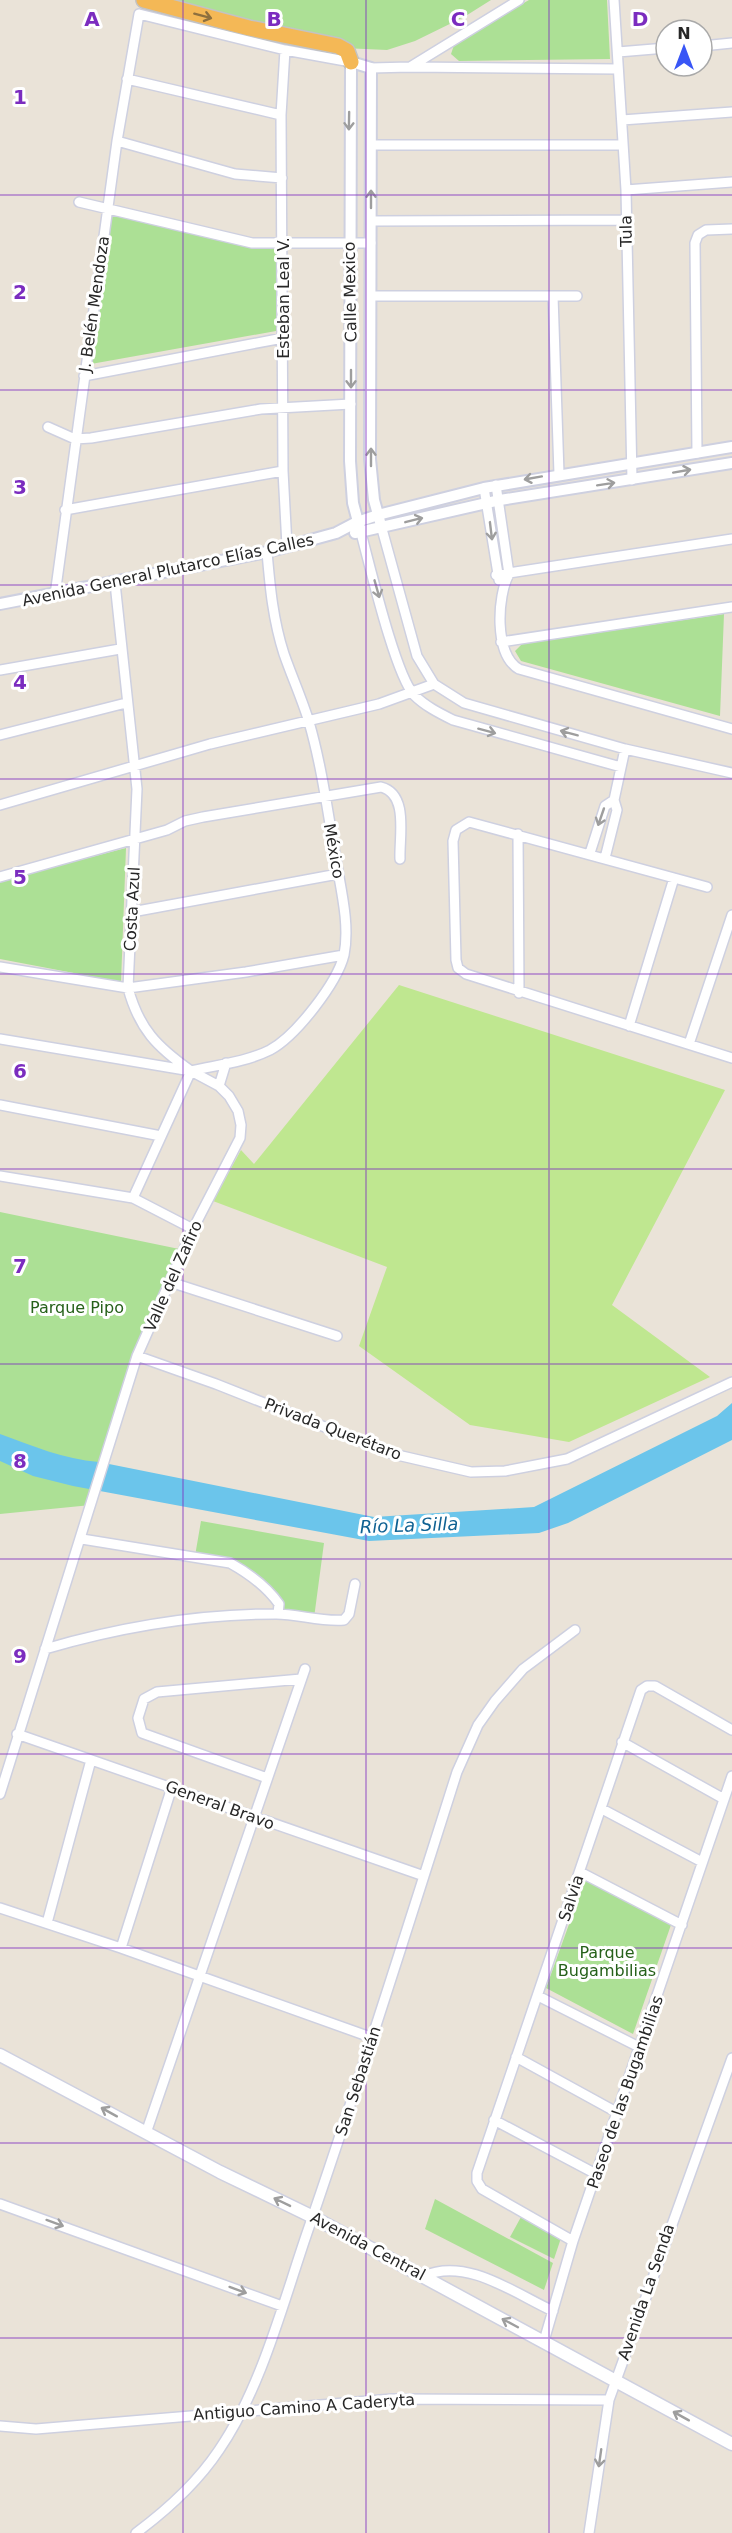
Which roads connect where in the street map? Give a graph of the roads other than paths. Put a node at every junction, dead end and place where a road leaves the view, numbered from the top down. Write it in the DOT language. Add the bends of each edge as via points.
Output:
graph roads {
  1 [pos="519,0"];
  2 [pos="614,0"];
  3 [pos="143,5"];
  4 [pos="732,44"];
  5 [pos="714,45"];
  6 [pos="654,49"];
  7 [pos="285,50"];
  8 [pos="618,52"];
  9 [pos="351,62"];
  10 [pos="410,67"];
  11 [pos="371,68"];
  12 [pos="618,69"];
  13 [pos="126,79"];
  14 [pos="732,112"];
  15 [pos="281,115"];
  16 [pos="622,120"];
  17 [pos="117,141"];
  18 [pos="371,145"];
  19 [pos="623,146"];
  20 [pos="282,178"];
  21 [pos="732,182"];
  22 [pos="626,190"];
  23 [pos="79,202"];
  24 [pos="108,207"];
  25 [pos="626,220"];
  26 [pos="371,221"];
  27 [pos="732,229"];
  28 [pos="371,243"];
  29 [pos="350,244"];
  30 [pos="283,245"];
  31 [pos="371,296"];
  32 [pos="553,296"];
  33 [pos="577,296"];
  34 [pos="283,338"];
  35 [pos="84,376"];
  36 [pos="351,404"];
  37 [pos="283,406"];
  38 [pos="48,427"];
  39 [pos="75,439"];
  40 [pos="732,447"];
  41 [pos="697,453"];
  42 [pos="632,463"];
  43 [pos="732,463"];
  44 [pos="283,471"];
  45 [pos="558,474"];
  46 [pos="632,480"];
  47 [pos="496,485"];
  48 [pos="484,488"];
  49 [pos="500,500"];
  50 [pos="487,503"];
  51 [pos="65,510"];
  52 [pos="378,515"];
  53 [pos="357,522"];
  54 [pos="382,529"];
  55 [pos="361,533"];
  56 [pos="336,534"];
  57 [pos="732,539"];
  58 [pos="287,546"];
  59 [pos="267,552"];
  60 [pos="509,574"];
  61 [pos="496,575"];
  62 [pos="115,583"];
  63 [pos="502,586"];
  64 [pos="55,595"];
  65 [pos="0,604"];
  66 [pos="732,607"];
  67 [pos="501,642"];
  68 [pos="120,649"];
  69 [pos="0,670"];
  70 [pos="434,684"];
  71 [pos="413,694"];
  72 [pos="126,703"];
  73 [pos="309,723"];
  74 [pos="732,729"];
  75 [pos="0,735"];
  76 [pos="625,749"];
  77 [pos="135,765"];
  78 [pos="621,767"];
  79 [pos="732,773"];
  80 [pos="324,796"];
  81 [pos="614,801"];
  82 [pos="0,805"];
  83 [pos="518,834"];
  84 [pos="136,838"];
  85 [pos="590,853"];
  86 [pos="605,858"];
  87 [pos="400,859"];
  88 [pos="338,874"];
  89 [pos="0,877"];
  90 [pos="674,878"];
  91 [pos="707,887"];
  92 [pos="132,912"];
  93 [pos="732,915"];
  94 [pos="344,955"];
  95 [pos="0,967"];
  96 [pos="128,988"];
  97 [pos="519,993"];
  98 [pos="629,1026"];
  99 [pos="0,1039"];
  100 [pos="689,1044"];
  101 [pos="732,1058"];
  102 [pos="226,1063"];
  103 [pos="191,1071"];
  104 [pos="219,1086"];
  105 [pos="0,1105"];
  106 [pos="161,1136"];
  107 [pos="0,1176"];
  108 [pos="133,1198"];
  109 [pos="193,1229"];
  110 [pos="170,1282"];
  111 [pos="337,1336"];
  112 [pos="137,1356"];
  113 [pos="732,1382"];
  114 [pos="82,1539"];
  115 [pos="355,1584"];
  116 [pos="278,1614"];
  117 [pos="576,1630"];
  118 [pos="45,1649"];
  119 [pos="305,1669"];
  120 [pos="301,1679"];
  121 [pos="732,1730"];
  122 [pos="17,1734"];
  123 [pos="622,1742"];
  124 [pos="91,1760"];
  125 [pos="732,1776"];
  126 [pos="267,1778"];
  127 [pos="172,1787"];
  128 [pos="0,1794"];
  129 [pos="724,1800"];
  130 [pos="602,1809"];
  131 [pos="253,1816"];
  132 [pos="702,1862"];
  133 [pos="579,1872"];
  134 [pos="424,1876"];
  135 [pos="0,1908"];
  136 [pos="46,1923"];
  137 [pos="682,1925"];
  138 [pos="121,1948"];
  139 [pos="201,1976"];
  140 [pos="538,1996"];
  141 [pos="373,2038"];
  142 [pos="641,2048"];
  143 [pos="0,2055"];
  144 [pos="516,2057"];
  145 [pos="732,2058"];
  146 [pos="618,2113"];
  147 [pos="494,2120"];
  148 [pos="146,2133"];
  149 [pos="597,2174"];
  150 [pos="0,2204"];
  151 [pos="313,2217"];
  152 [pos="573,2241"];
  153 [pos="424,2276"];
  154 [pos="282,2306"];
  155 [pos="553,2311"];
  156 [pos="544,2341"];
  157 [pos="615,2380"];
  158 [pos="609,2400"];
  159 [pos="242,2410"];
  160 [pos="0,2426"];
  161 [pos="732,2444"];
  162 [pos="136,2533"];
  163 [pos="589,2533"];
  1 -- 10 [label="street"];
  2 -- 8 [label="street, Tula"];
  3 -- 7 [label="street"];
  3 -- 9 [label="highway, one-way" via="338,46 347,51"];
  3 -- 13 [label="street, J. Belén Mendoza"];
  4 -- 5 [label="street"];
  6 -- 8 [label="street"];
  7 -- 9 [label="street"];
  7 -- 15 [label="street, Esteban Leal V."];
  8 -- 12 [label="street, Tula"];
  9 -- 11 [label="street"];
  9 -- 29 [label="street, Calle Mexico, one-way"];
  10 -- 11 [label="street"];
  10 -- 12 [label="street"];
  11 -- 18 [label="street, Calle Mexico"];
  12 -- 16 [label="street, Tula"];
  13 -- 15 [label="street"];
  13 -- 17 [label="street, J. Belén Mendoza"];
  14 -- 16 [label="street"];
  15 -- 20 [label="street, Esteban Leal V."];
  16 -- 19 [label="street, Tula"];
  17 -- 20 [label="street" via="235,174"];
  17 -- 24 [label="street, J. Belén Mendoza"];
  18 -- 19 [label="street"];
  26 -- 18 [label="street, Calle Mexico, one-way"];
  19 -- 22 [label="street, Tula"];
  20 -- 30 [label="street, Esteban Leal V."];
  21 -- 22 [label="street"];
  22 -- 25 [label="street, Tula"];
  23 -- 24 [label="street"];
  24 -- 30 [label="street" via="225,238"];
  24 -- 35 [label="street, J. Belén Mendoza"];
  25 -- 26 [label="street"];
  25 -- 42 [label="street, Tula"];
  26 -- 28 [label="street, Calle Mexico"];
  27 -- 41 [label="street" via="706,230 695,243"];
  28 -- 29 [label="street"];
  28 -- 31 [label="street, Calle Mexico"];
  29 -- 30 [label="street"];
  29 -- 36 [label="street, Calle Mexico, one-way"];
  30 -- 34 [label="street, Esteban Leal V."];
  31 -- 32 [label="street"];
  52 -- 31 [label="street, Calle Mexico, one-way" via="371,482"];
  32 -- 33 [label="street"];
  32 -- 45 [label="street"];
  34 -- 35 [label="street"];
  34 -- 37 [label="street, Esteban Leal V."];
  35 -- 39 [label="street, J. Belén Mendoza"];
  36 -- 37 [label="street"];
  36 -- 53 [label="street, Calle Mexico" via="351,485"];
  37 -- 39 [label="street"];
  37 -- 44 [label="street, Esteban Leal V."];
  38 -- 39 [label="street"];
  39 -- 51 [label="street, J. Belén Mendoza"];
  40 -- 41 [label="street, Avenida General Plutarco Elías Calles"];
  41 -- 42 [label="street, Avenida General Plutarco Elías Calles"];
  42 -- 45 [label="street, Avenida General Plutarco Elías Calles"];
  42 -- 46 [label="street, Tula"];
  46 -- 43 [label="street, Avenida General Plutarco Elías Calles, one-way"];
  44 -- 51 [label="street"];
  44 -- 58 [label="street, Esteban Leal V."];
  45 -- 47 [label="street, Avenida General Plutarco Elías Calles, one-way"];
  49 -- 46 [label="street, Avenida General Plutarco Elías Calles, one-way"];
  47 -- 48 [label="street, Avenida General Plutarco Elías Calles"];
  47 -- 49 [label="street"];
  48 -- 50 [label="street"];
  48 -- 52 [label="street, Avenida General Plutarco Elías Calles"];
  49 -- 50 [label="street, Avenida General Plutarco Elías Calles"];
  49 -- 60 [label="street"];
  54 -- 50 [label="street, Avenida General Plutarco Elías Calles, one-way"];
  50 -- 61 [label="street, one-way"];
  51 -- 64 [label="street, J. Belén Mendoza"];
  52 -- 53 [label="street, Avenida General Plutarco Elías Calles"];
  52 -- 54 [label="street, Calle Mexico"];
  53 -- 55 [label="street, Calle Mexico"];
  53 -- 56 [label="street, Avenida General Plutarco Elías Calles"];
  54 -- 55 [label="street, Avenida General Plutarco Elías Calles"];
  54 -- 70 [label="street" via="417,656"];
  55 -- 56 [label="street, Avenida General Plutarco Elías Calles"];
  55 -- 71 [label="street, one-way" via="398,661"];
  56 -- 58 [label="street, Avenida General Plutarco Elías Calles"];
  57 -- 60 [label="street"];
  58 -- 59 [label="street, Avenida General Plutarco Elías Calles"];
  59 -- 62 [label="street, Avenida General Plutarco Elías Calles"];
  59 -- 73 [label="street, México" via="276,626"];
  60 -- 61 [label="street"];
  60 -- 63 [label="street"];
  61 -- 63 [label="street"];
  62 -- 64 [label="street, Avenida General Plutarco Elías Calles"];
  62 -- 68 [label="street, Costa Azul"];
  63 -- 67 [label="street"];
  64 -- 65 [label="street, Avenida General Plutarco Elías Calles"];
  66 -- 67 [label="street"];
  67 -- 74 [label="street" via="504,654 519,669"];
  68 -- 69 [label="street"];
  68 -- 72 [label="street, Costa Azul"];
  70 -- 71 [label="street"];
  76 -- 70 [label="street, one-way" via="483,710 448,695"];
  71 -- 73 [label="street"];
  71 -- 78 [label="street, one-way" via="434,711 460,723"];
  72 -- 75 [label="street"];
  72 -- 77 [label="street, Costa Azul"];
  73 -- 77 [label="street"];
  73 -- 80 [label="street, México"];
  76 -- 78 [label="street"];
  76 -- 79 [label="street"];
  77 -- 82 [label="street"];
  77 -- 84 [label="street, Costa Azul"];
  78 -- 81 [label="street"];
  80 -- 84 [label="street" via="203,817"];
  80 -- 87 [label="street" via="381,787 396,795"];
  80 -- 88 [label="street, México"];
  81 -- 85 [label="street, one-way" via="605,806"];
  81 -- 86 [label="street" via="617,810"];
  83 -- 85 [label="street"];
  83 -- 97 [label="street"];
  83 -- 97 [label="street" via="477,822 462,824 453,841 458,968"];
  84 -- 89 [label="street"];
  84 -- 92 [label="street, Costa Azul"];
  85 -- 86 [label="street"];
  86 -- 90 [label="street"];
  88 -- 92 [label="street"];
  88 -- 94 [label="street, México" via="344,913"];
  90 -- 91 [label="street"];
  90 -- 98 [label="street"];
  92 -- 96 [label="street, Costa Azul"];
  93 -- 100 [label="street"];
  94 -- 96 [label="street"];
  94 -- 102 [label="street, México" via="335,977 291,1033 272,1049"];
  95 -- 96 [label="street"];
  96 -- 103 [label="street, Costa Azul" via="135,1014 147,1032"];
  97 -- 98 [label="street"];
  98 -- 100 [label="street"];
  99 -- 103 [label="street"];
  100 -- 101 [label="street"];
  102 -- 103 [label="street, México"];
  102 -- 104 [label="street"];
  103 -- 104 [label="street, Valle del Zafiro"];
  103 -- 106 [label="street"];
  104 -- 109 [label="street, Valle del Zafiro" via="238,1111 240,1137"];
  105 -- 106 [label="street"];
  106 -- 108 [label="street"];
  107 -- 108 [label="street"];
  108 -- 109 [label="street"];
  109 -- 110 [label="street, Valle del Zafiro"];
  110 -- 111 [label="street"];
  110 -- 112 [label="street, Valle del Zafiro"];
  112 -- 113 [label="street, Privada Querétaro" via="393,1454 471,1472 505,1471 567,1459"];
  112 -- 114 [label="street, Valle del Zafiro"];
  114 -- 116 [label="street" via="230,1563 272,1593 279,1604"];
  114 -- 118 [label="street, Valle del Zafiro"];
  115 -- 116 [label="street" via="349,1614 344,1620"];
  116 -- 118 [label="street" via="154,1623"];
  117 -- 134 [label="street, San Sebastián" via="523,1669 478,1725 457,1772"];
  118 -- 122 [label="street, Valle del Zafiro"];
  119 -- 120 [label="street"];
  120 -- 126 [label="street"];
  120 -- 126 [label="street" via="157,1692 144,1699 138,1718 142,1732"];
  121 -- 123 [label="street, Salvia" via="655,1686 647,1686 641,1690"];
  122 -- 124 [label="street, General Bravo"];
  122 -- 128 [label="street, Valle del Zafiro"];
  123 -- 129 [label="street"];
  123 -- 130 [label="street, Salvia"];
  124 -- 127 [label="street, General Bravo"];
  124 -- 136 [label="street"];
  125 -- 129 [label="street, Paseo de las Bugambilias"];
  126 -- 131 [label="street"];
  127 -- 131 [label="street, General Bravo"];
  127 -- 138 [label="street"];
  129 -- 132 [label="street, Paseo de las Bugambilias"];
  130 -- 132 [label="street"];
  130 -- 133 [label="street, Salvia"];
  131 -- 134 [label="street, General Bravo"];
  131 -- 139 [label="street"];
  132 -- 137 [label="street, Paseo de las Bugambilias"];
  133 -- 137 [label="street"];
  133 -- 140 [label="street, Salvia"];
  134 -- 141 [label="street, San Sebastián"];
  135 -- 136 [label="street"];
  136 -- 138 [label="street"];
  137 -- 142 [label="street, Paseo de las Bugambilias"];
  138 -- 139 [label="street"];
  139 -- 141 [label="street"];
  139 -- 148 [label="street"];
  140 -- 142 [label="street"];
  140 -- 144 [label="street, Salvia"];
  141 -- 151 [label="street, San Sebastián"];
  142 -- 146 [label="street, Paseo de las Bugambilias"];
  148 -- 143 [label="main road, Avenida Central, one-way"];
  144 -- 146 [label="street"];
  144 -- 147 [label="street, Salvia"];
  145 -- 157 [label="street, Avenida La Senda"];
  146 -- 149 [label="street, Paseo de las Bugambilias"];
  147 -- 149 [label="street"];
  147 -- 152 [label="street, Salvia" via="477,2173 482,2189"];
  151 -- 148 [label="main road, Avenida Central, one-way"];
  149 -- 152 [label="street, Paseo de las Bugambilias"];
  150 -- 154 [label="street, one-way"];
  151 -- 153 [label="main road, Avenida Central"];
  151 -- 154 [label="street, San Sebastián"];
  152 -- 155 [label="street, Paseo de las Bugambilias"];
  153 -- 155 [label="street" via="448,2269 468,2271"];
  156 -- 153 [label="main road, Avenida Central, one-way"];
  154 -- 159 [label="street, San Sebastián"];
  155 -- 156 [label="street, Paseo de las Bugambilias"];
  156 -- 157 [label="main road, Avenida Central"];
  157 -- 158 [label="street, Avenida La Senda"];
  161 -- 157 [label="main road, Avenida Central, one-way"];
  158 -- 159 [label="street, Antiguo Camino A Caderyta" via="434,2398"];
  158 -- 163 [label="street, Avenida La Senda, one-way"];
  159 -- 160 [label="street, Antiguo Camino A Caderyta" via="36,2429"];
  159 -- 162 [label="street, San Sebastián" via="219,2451 189,2486"];
}
